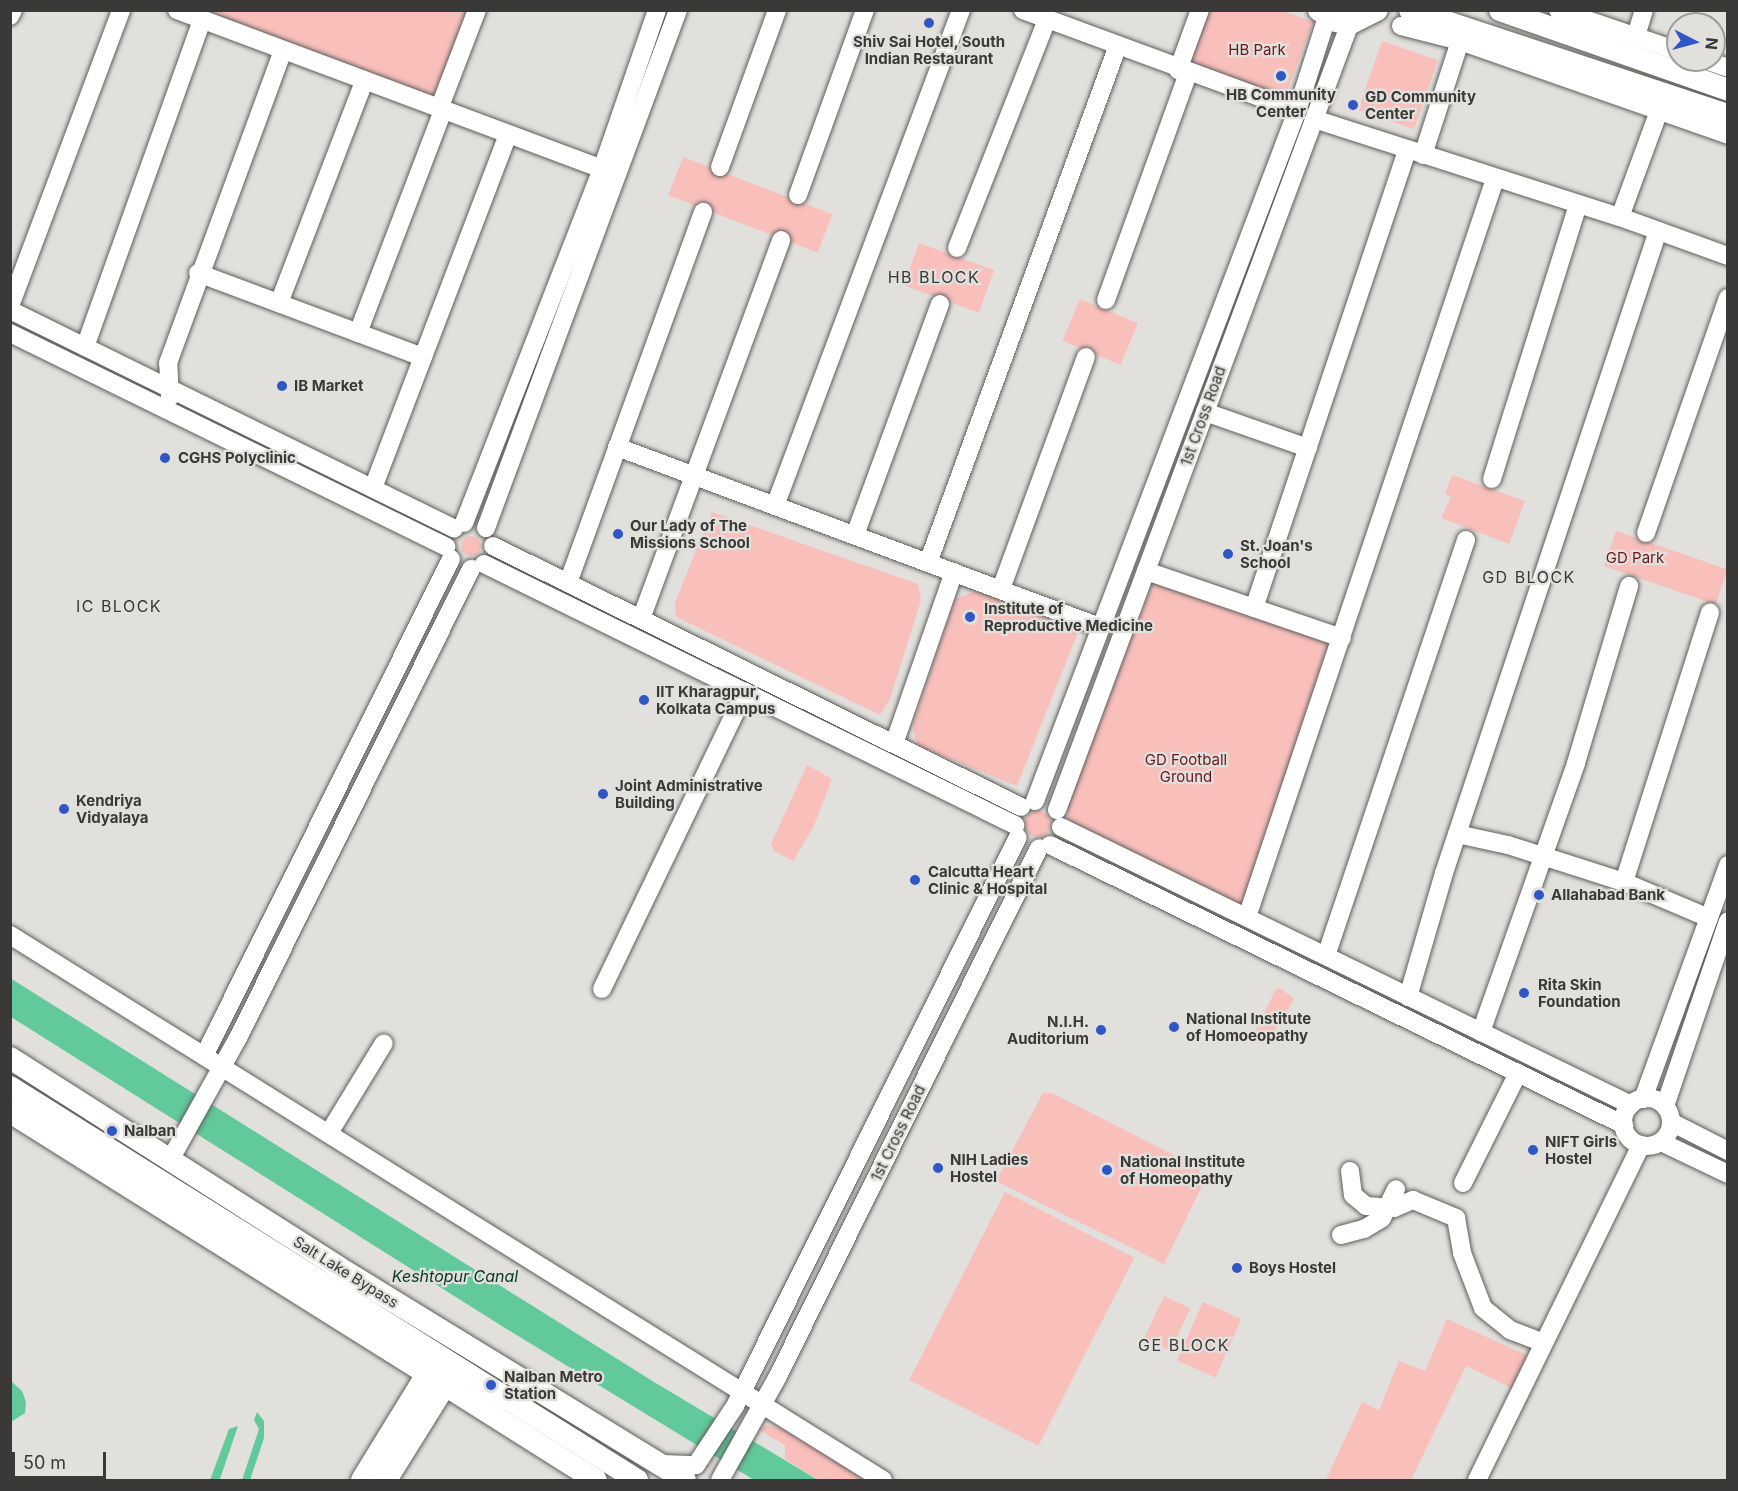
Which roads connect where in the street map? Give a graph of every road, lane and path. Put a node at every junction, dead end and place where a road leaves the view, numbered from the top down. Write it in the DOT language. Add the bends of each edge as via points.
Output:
graph roads {
  1 [pos="12,10"];
  2 [pos="121,10"];
  3 [pos="477,10"];
  4 [pos="657,10"];
  5 [pos="678,10"];
  6 [pos="777,10"];
  7 [pos="865,10"];
  8 [pos="961,10"];
  9 [pos="1023,10"];
  10 [pos="1200,10"];
  11 [pos="1377,10"];
  12 [pos="1500,10"];
  13 [pos="1558,10"];
  14 [pos="1644,10"];
  15 [pos="192,14"];
  16 [pos="1323,14"];
  17 [pos="10,16"];
  18 [pos="1406,18"];
  19 [pos="1047,20"];
  20 [pos="1350,23"];
  21 [pos="1636,36"];
  22 [pos="1460,41"];
  23 [pos="1666,47"];
  24 [pos="1117,48"];
  25 [pos="283,50"];
  26 [pos="1183,72"];
  27 [pos="364,81"];
  28 [pos="1728,90"];
  29 [pos="638,91"];
  30 [pos="441,110"];
  31 [pos="1659,111"];
  32 [pos="1306,115"];
  33 [pos="1728,116"];
  34 [pos="508,135"];
  35 [pos="1728,135"];
  36 [pos="1415,153"];
  37 [pos="720,166"];
  38 [pos="602,169"];
  39 [pos="1495,179"];
  40 [pos="1271,180"];
  41 [pos="1289,186"];
  42 [pos="798,195"];
  43 [pos="1578,204"];
  44 [pos="703,212"];
  45 [pos="1620,217"];
  46 [pos="587,231"];
  47 [pos="1658,231"];
  48 [pos="781,240"];
  49 [pos="957,248"];
  50 [pos="1728,256"];
  51 [pos="198,273"];
  52 [pos="1728,298"];
  53 [pos="1106,300"];
  54 [pos="279,303"];
  55 [pos="940,304"];
  56 [pos="10,308"];
  57 [pos="10,333"];
  58 [pos="358,333"];
  59 [pos="85,347"];
  60 [pos="1204,353"];
  61 [pos="423,357"];
  62 [pos="1086,357"];
  63 [pos="1224,362"];
  64 [pos="168,386"];
  65 [pos="1205,412"];
  66 [pos="173,413"];
  67 [pos="617,447"];
  68 [pos="1308,448"];
  69 [pos="694,476"];
  70 [pos="1492,478"];
  71 [pos="373,488"];
  72 [pos="1152,490"];
  73 [pos="1173,499"];
  74 [pos="775,506"];
  75 [pos="459,525"];
  76 [pos="486,528"];
  77 [pos="1646,533"];
  78 [pos="855,535"];
  79 [pos="1466,540"];
  80 [pos="493,546"];
  81 [pos="449,553"];
  82 [pos="928,563"];
  83 [pos="478,567"];
  84 [pos="954,572"];
  85 [pos="1146,572"];
  86 [pos="567,583"];
  87 [pos="1629,586"];
  88 [pos="1001,589"];
  89 [pos="1254,608"];
  90 [pos="1710,612"];
  91 [pos="642,619"];
  92 [pos="1100,627"];
  93 [pos="1342,638"];
  94 [pos="772,684"];
  95 [pos="745,692"];
  96 [pos="762,701"];
  97 [pos="894,744"];
  98 [pos="1028,804"];
  99 [pos="1059,819"];
  100 [pos="1016,831"];
  101 [pos="1457,834"];
  102 [pos="1045,846"];
  103 [pos="1544,858"];
  104 [pos="1728,865"];
  105 [pos="1624,882"];
  106 [pos="1247,918"];
  107 [pos="1708,918"];
  108 [pos="1728,921"];
  109 [pos="10,935"];
  110 [pos="1326,956"];
  111 [pos="950,975"];
  112 [pos="971,985"];
  113 [pos="1683,988"];
  114 [pos="602,989"];
  115 [pos="1702,995"];
  116 [pos="1408,997"];
  117 [pos="1460,1022"];
  118 [pos="1481,1032"];
  119 [pos="1451,1040"];
  120 [pos="384,1043"];
  121 [pos="204,1056"];
  122 [pos="10,1058"];
  123 [pos="223,1067"];
  124 [pos="1518,1073"];
  125 [pos="10,1087"];
  126 [pos="1637,1102"];
  127 [pos="10,1112"];
  128 [pos="1668,1114"];
  129 [pos="1624,1125"];
  130 [pos="329,1133"];
  131 [pos="1661,1142"];
  132 [pos="1641,1145"];
  133 [pos="1728,1151"];
  134 [pos="170,1160"];
  135 [pos="1350,1171"];
  136 [pos="1728,1174"];
  137 [pos="1462,1183"];
  138 [pos="151,1188"];
  139 [pos="1396,1189"];
  140 [pos="1386,1208"];
  141 [pos="1341,1235"];
  142 [pos="813,1250"];
  143 [pos="834,1262"];
  144 [pos="1544,1343"];
  145 [pos="442,1371"];
  146 [pos="739,1399"];
  147 [pos="759,1411"];
  148 [pos="655,1462"];
  149 [pos="617,1468"];
  150 [pos="590,1476"];
  151 [pos="721,1477"];
  152 [pos="362,1480"];
  153 [pos="386,1480"];
  154 [pos="637,1480"];
  155 [pos="684,1480"];
  156 [pos="883,1480"];
  157 [pos="1477,1480"];
  1 -- 17 [label="street"];
  2 -- 56 [label="street"];
  3 -- 30 [label="street"];
  4 -- 29 [label="street"];
  5 -- 29 [label="street"];
  6 -- 37 [label="street"];
  7 -- 42 [label="street"];
  8 -- 74 [label="street"];
  9 -- 19 [label="street"];
  10 -- 26 [label="street"];
  11 -- 20 [label="main road"];
  12 -- 28 [label="main road"];
  13 -- 21 [label="street"];
  14 -- 21 [label="street"];
  15 -- 25 [label="street"];
  15 -- 59 [label="street"];
  16 -- 20 [label="main road"];
  16 -- 32 [label="street, 1st Cross Road"];
  18 -- 22 [label="street"];
  18 -- 33 [label="main road"];
  19 -- 24 [label="street"];
  19 -- 49 [label="street"];
  20 -- 32 [label="street, 1st Cross Road"];
  21 -- 23 [label="street"];
  22 -- 31 [label="street"];
  22 -- 36 [label="street"];
  24 -- 26 [label="street"];
  24 -- 82 [label="street"];
  25 -- 27 [label="street"];
  25 -- 51 [label="street"];
  26 -- 32 [label="street"];
  26 -- 53 [label="street"];
  27 -- 30 [label="street"];
  27 -- 54 [label="street"];
  29 -- 38 [label="street"];
  29 -- 46 [label="street"];
  30 -- 34 [label="street"];
  30 -- 58 [label="street"];
  31 -- 35 [label="street"];
  31 -- 45 [label="street"];
  32 -- 36 [label="street"];
  32 -- 40 [label="street, 1st Cross Road"];
  32 -- 41 [label="street, 1st Cross Road"];
  34 -- 38 [label="street"];
  34 -- 61 [label="street"];
  36 -- 39 [label="street"];
  36 -- 68 [label="street"];
  38 -- 46 [label="street"];
  39 -- 43 [label="street"];
  39 -- 93 [label="street"];
  40 -- 41 [label="street"];
  40 -- 60 [label="street, 1st Cross Road"];
  41 -- 63 [label="street, 1st Cross Road"];
  43 -- 45 [label="street"];
  43 -- 70 [label="street"];
  44 -- 67 [label="street"];
  45 -- 47 [label="street"];
  46 -- 75 [label="street"];
  46 -- 76 [label="street"];
  47 -- 50 [label="street"];
  47 -- 101 [label="street"];
  48 -- 69 [label="street"];
  51 -- 54 [label="street"];
  51 -- 64 [label="street" via="168,363"];
  52 -- 77 [label="street"];
  54 -- 58 [label="street"];
  55 -- 78 [label="street"];
  56 -- 59 [label="street"];
  57 -- 66 [label="street"];
  58 -- 61 [label="street"];
  59 -- 64 [label="street"];
  60 -- 63 [label="street"];
  60 -- 72 [label="street, 1st Cross Road"];
  61 -- 71 [label="street"];
  62 -- 88 [label="street"];
  63 -- 65 [label="street, 1st Cross Road"];
  64 -- 66 [label="street"];
  64 -- 71 [label="street"];
  65 -- 68 [label="street"];
  65 -- 73 [label="street, 1st Cross Road"];
  66 -- 81 [label="street"];
  67 -- 69 [label="street"];
  67 -- 86 [label="street"];
  68 -- 89 [label="street"];
  69 -- 74 [label="street"];
  69 -- 91 [label="street"];
  71 -- 75 [label="street"];
  72 -- 73 [label="street"];
  72 -- 92 [label="street, 1st Cross Road"];
  73 -- 85 [label="street, 1st Cross Road"];
  74 -- 78 [label="street"];
  75 -- 76 [label="street"];
  75 -- 81 [label="street"];
  76 -- 80 [label="street"];
  78 -- 82 [label="street"];
  79 -- 110 [label="street"];
  80 -- 83 [label="street"];
  80 -- 86 [label="street"];
  81 -- 83 [label="street"];
  81 -- 121 [label="street"];
  82 -- 84 [label="street"];
  83 -- 95 [label="street"];
  83 -- 123 [label="street"];
  84 -- 88 [label="street"];
  84 -- 97 [label="street"];
  85 -- 89 [label="street"];
  85 -- 99 [label="street, 1st Cross Road"];
  86 -- 91 [label="street"];
  87 -- 103 [label="street"];
  88 -- 92 [label="street"];
  89 -- 93 [label="street"];
  90 -- 105 [label="street"];
  91 -- 94 [label="street"];
  92 -- 98 [label="street, 1st Cross Road"];
  93 -- 106 [label="street"];
  94 -- 96 [label="street"];
  94 -- 97 [label="street"];
  95 -- 96 [label="street"];
  95 -- 114 [label="street"];
  96 -- 100 [label="street"];
  97 -- 98 [label="street"];
  98 -- 99 [label="street" via="1048,802"];
  98 -- 100 [label="street, 1st Cross Road"];
  99 -- 102 [label="street, 1st Cross Road"];
  99 -- 106 [label="street"];
  100 -- 102 [label="street"];
  100 -- 111 [label="street, 1st Cross Road"];
  101 -- 103 [label="street"];
  101 -- 116 [label="street"];
  102 -- 112 [label="street, 1st Cross Road"];
  102 -- 119 [label="street"];
  103 -- 105 [label="street"];
  103 -- 118 [label="street"];
  104 -- 107 [label="street"];
  105 -- 107 [label="street"];
  106 -- 110 [label="street"];
  107 -- 113 [label="street"];
  108 -- 115 [label="street"];
  109 -- 121 [label="street"];
  110 -- 116 [label="street"];
  111 -- 112 [label="street"];
  111 -- 142 [label="street, 1st Cross Road"];
  112 -- 143 [label="street, 1st Cross Road"];
  113 -- 115 [label="street"];
  113 -- 126 [label="street"];
  115 -- 128 [label="street"];
  116 -- 117 [label="street"];
  117 -- 118 [label="street"];
  117 -- 119 [label="street"];
  118 -- 126 [label="street"];
  119 -- 124 [label="street"];
  120 -- 130 [label="street"];
  121 -- 123 [label="street"];
  122 -- 134 [label="main road, Salt Lake Bypass"];
  123 -- 130 [label="street"];
  123 -- 134 [label="street"];
  124 -- 129 [label="street"];
  124 -- 137 [label="street"];
  125 -- 138 [label="main road, Salt Lake Bypass"];
  126 -- 128 [label="street" via="1657,1100"];
  126 -- 129 [label="street"];
  127 -- 138 [label="main road, Salt Lake Bypass"];
  128 -- 131 [label="street" via="1667,1136"];
  128 -- 133 [label="street"];
  129 -- 132 [label="street" via="1627,1135"];
  130 -- 146 [label="street"];
  131 -- 132 [label="street"];
  131 -- 136 [label="street"];
  132 -- 144 [label="street"];
  134 -- 138 [label="main road"];
  134 -- 148 [label="main road, Salt Lake Bypass"];
  135 -- 140 [label="street" via="1353,1195 1366,1206"];
  138 -- 145 [label="main road, Salt Lake Bypass"];
  139 -- 140 [label="street"];
  140 -- 141 [label="street" via="1382,1218 1373,1224"];
  140 -- 144 [label="street" via="1413,1200 1456,1218 1462,1253 1483,1308 1510,1330"];
  142 -- 143 [label="street"];
  142 -- 146 [label="street, 1st Cross Road"];
  143 -- 147 [label="street, 1st Cross Road"];
  144 -- 157 [label="street"];
  145 -- 149 [label="main road, Salt Lake Bypass"];
  145 -- 150 [label="main road, Salt Lake Bypass"];
  145 -- 152 [label="main road"];
  145 -- 153 [label="main road"];
  146 -- 147 [label="street"];
  146 -- 148 [label="street, 1st Cross Road" via="702,1460 688,1467"];
  147 -- 151 [label="street, 1st Cross Road"];
  147 -- 156 [label="street"];
  148 -- 155 [label="main road, Salt Lake Bypass"];
  149 -- 150 [label="main road"];
  149 -- 154 [label="main road, Salt Lake Bypass"];
}
